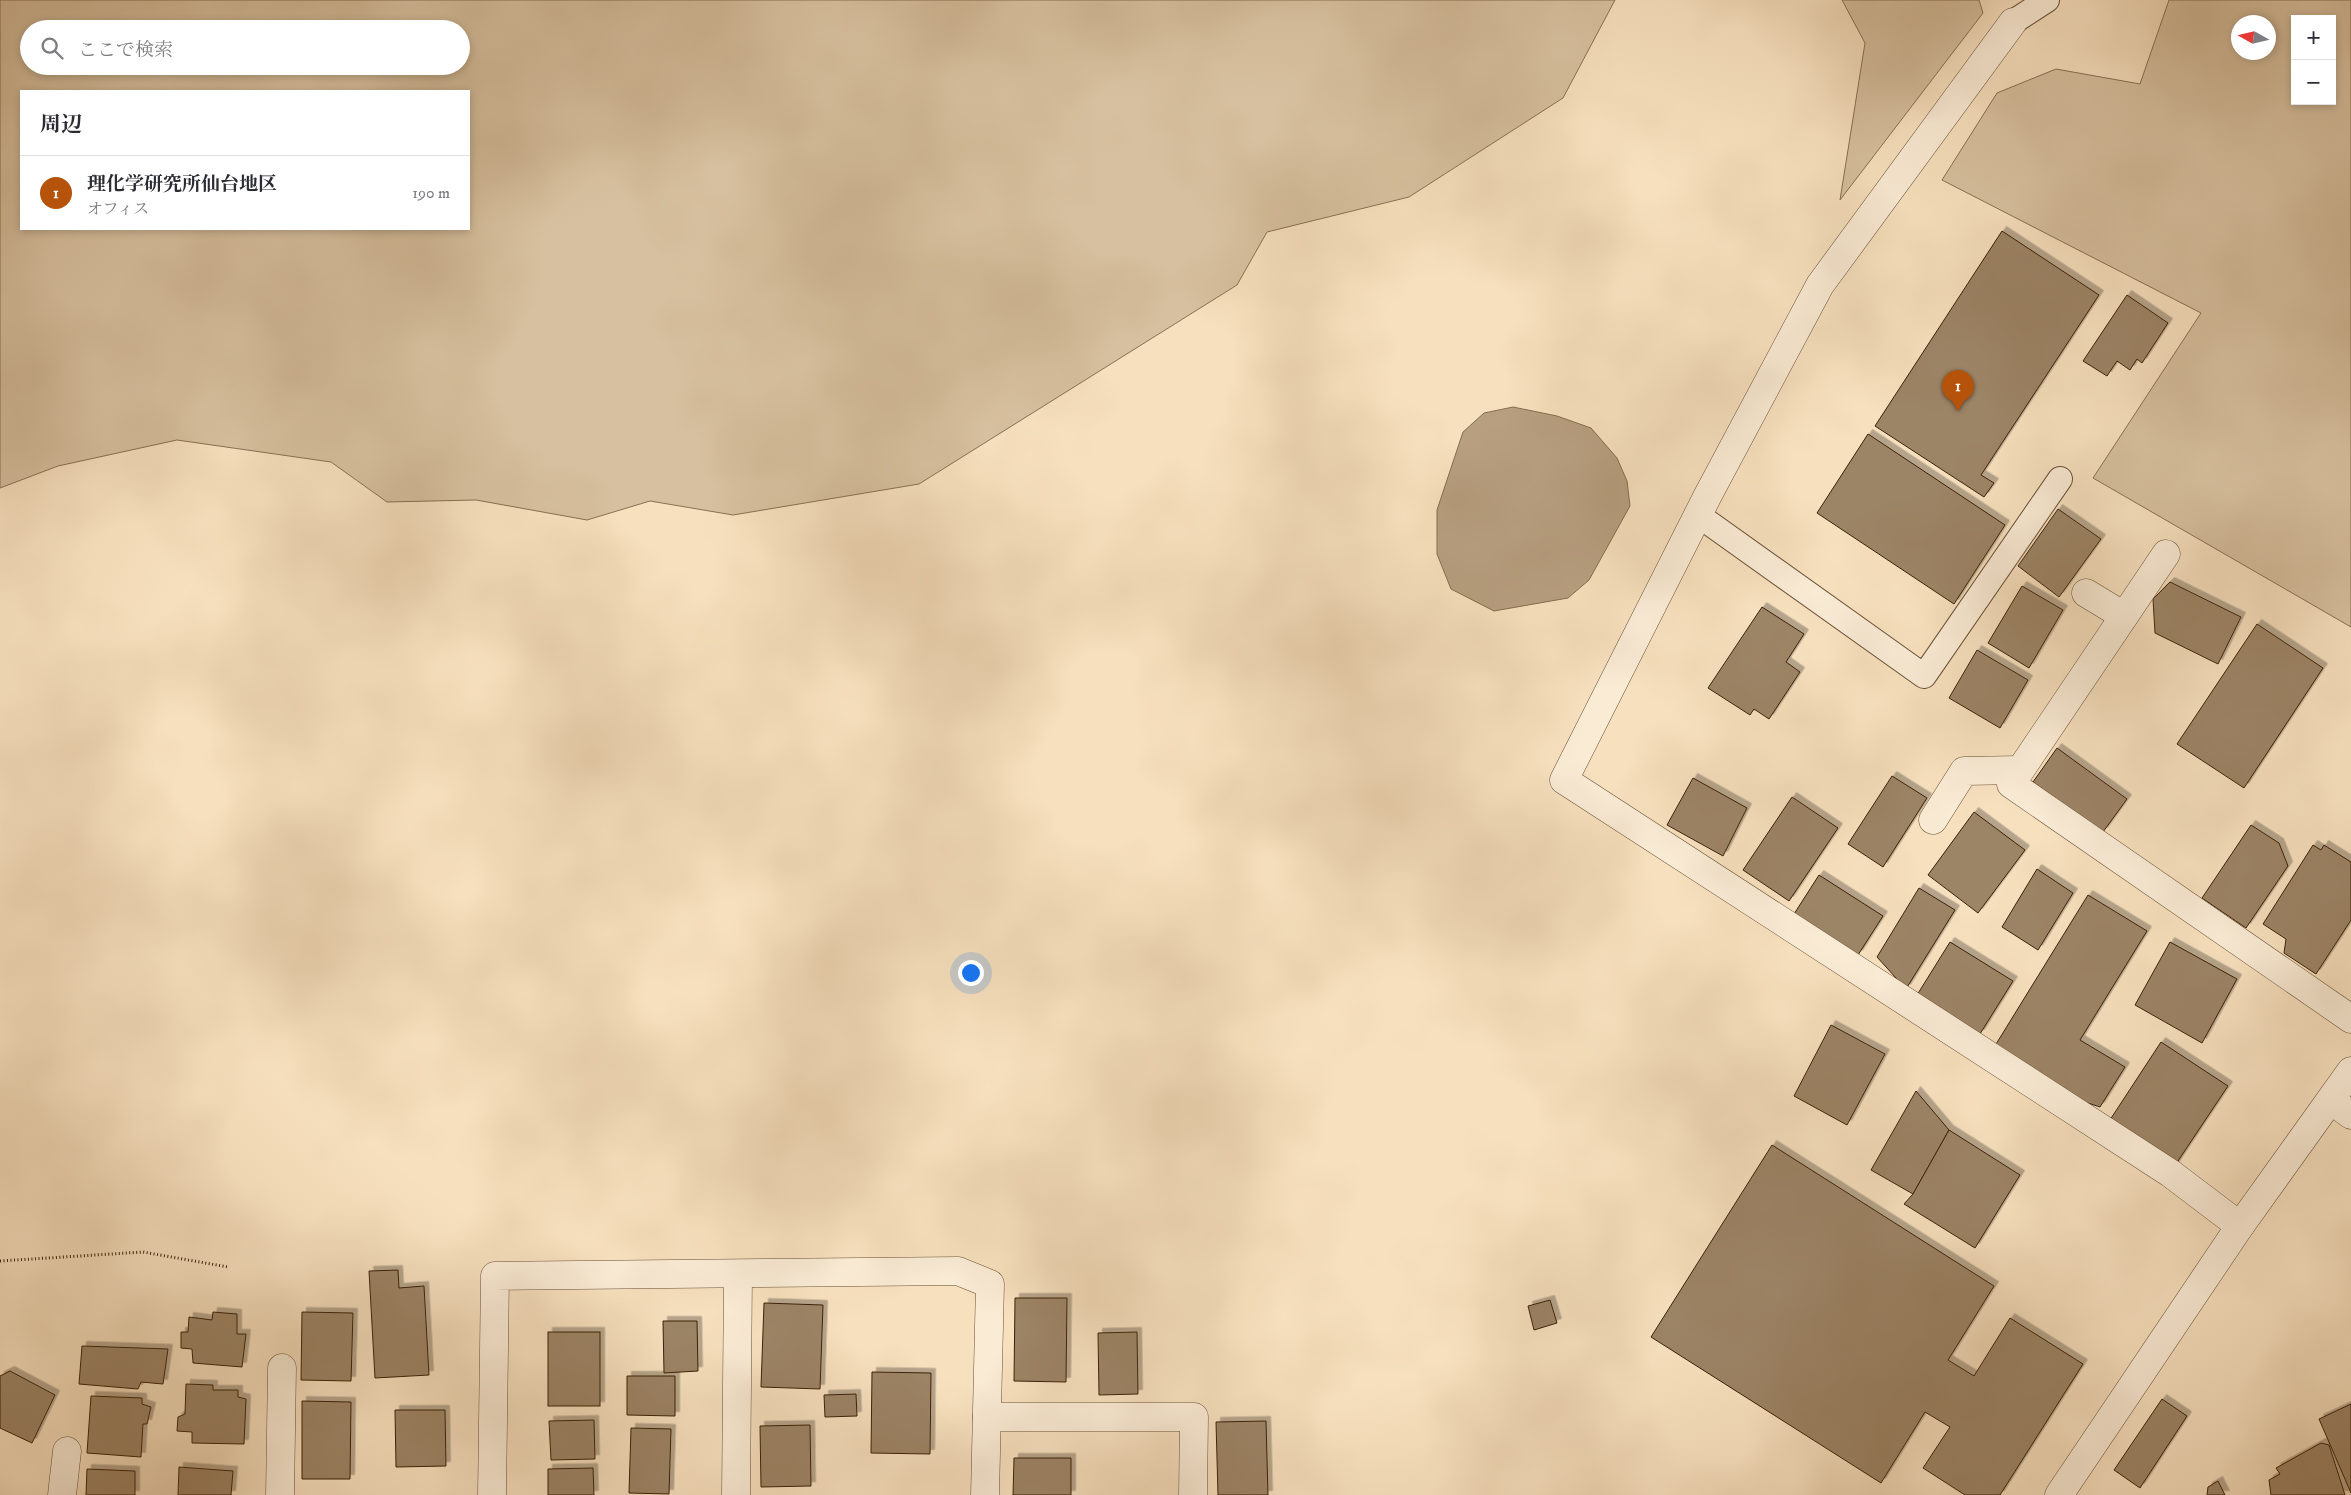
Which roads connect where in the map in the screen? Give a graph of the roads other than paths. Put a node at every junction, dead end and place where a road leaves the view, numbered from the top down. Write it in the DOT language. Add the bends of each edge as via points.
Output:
graph roads {
  1 [pos="2047,0"];
  2 [pos="2013,22"];
  3 [pos="2060,479"];
  4 [pos="1698,515"];
  5 [pos="2166,554"];
  6 [pos="2086,594"];
  7 [pos="2124,616"];
  8 [pos="2020,770"];
  9 [pos="1933,820"];
  10 [pos="2351,1019"];
  11 [pos="2351,1071"];
  12 [pos="2341,1107"];
  13 [pos="2240,1226"];
  14 [pos="738,1275"];
  15 [pos="282,1368"];
  16 [pos="987,1417"];
  17 [pos="67,1451"];
  18 [pos="62,1495"];
  19 [pos="280,1495"];
  20 [pos="492,1495"];
  21 [pos="736,1495"];
  22 [pos="986,1495"];
  23 [pos="1193,1495"];
  24 [pos="2059,1495"];
  1 -- 2 [label="lane"];
  2 -- 4 [label="street" via="1820,286"];
  3 -- 4 [label="lane" via="1924,676"];
  4 -- 13 [label="street" via="1564,780 2170,1173"];
  5 -- 7 [label="street"];
  6 -- 7 [label="street"];
  7 -- 8 [label="street"];
  8 -- 9 [label="street" via="1964,771"];
  8 -- 10 [label="street" via="2011,784"];
  11 -- 12 [label="street"];
  12 -- 13 [label="street"];
  13 -- 24 [label="street"];
  14 -- 16 [label="street" via="958,1271 990,1284"];
  14 -- 20 [label="street" via="495,1276"];
  14 -- 21 [label="street"];
  15 -- 19 [label="street"];
  16 -- 22 [label="street"];
  16 -- 23 [label="street" via="1194,1417"];
  17 -- 18 [label="street"];
}
